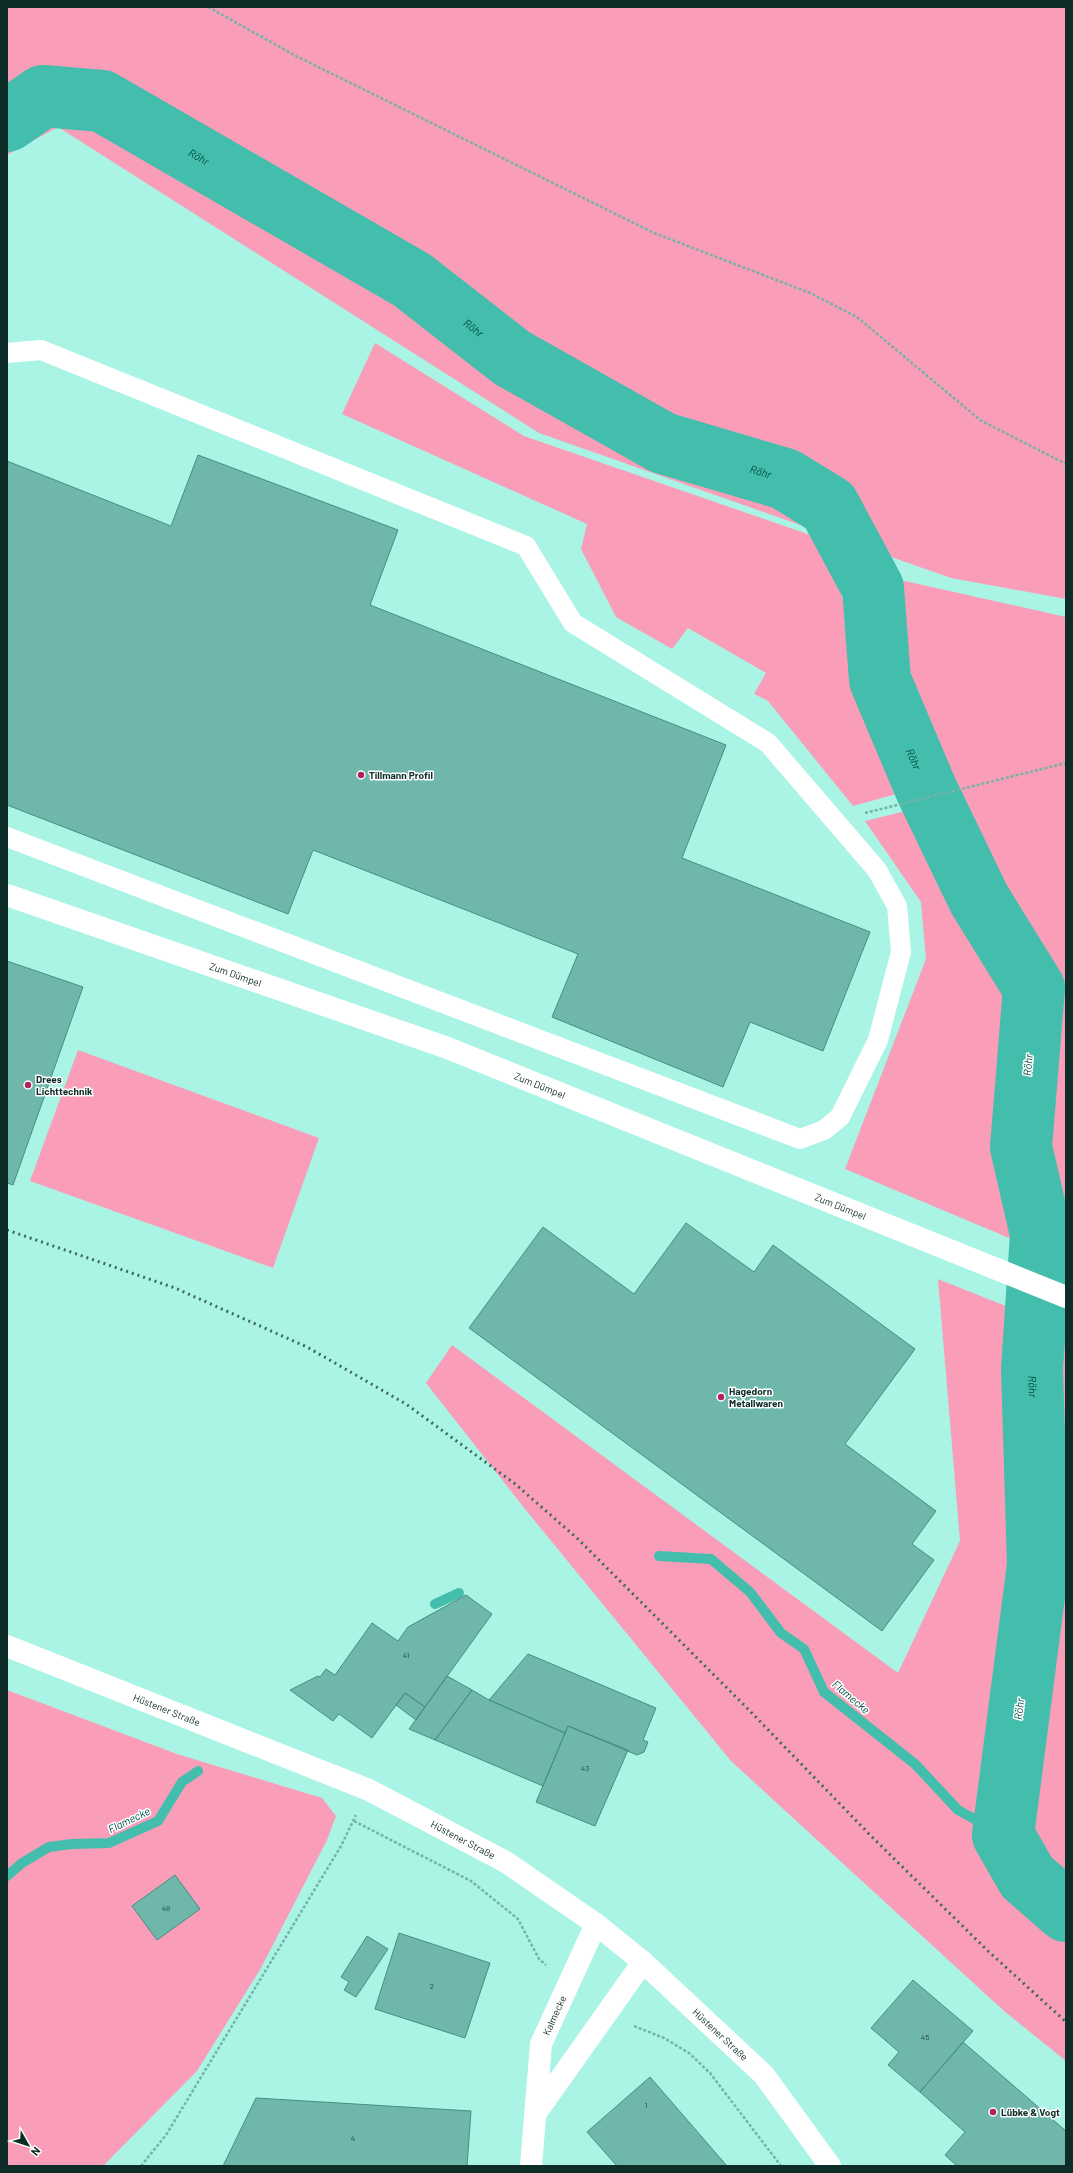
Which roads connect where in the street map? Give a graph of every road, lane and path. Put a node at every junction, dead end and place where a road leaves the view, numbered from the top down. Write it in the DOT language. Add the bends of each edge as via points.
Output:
graph roads {
  1 [pos="208,7"];
  2 [pos="7,353"];
  3 [pos="1066,464"];
  4 [pos="1066,763"];
  5 [pos="863,813"];
  6 [pos="7,837"];
  7 [pos="7,894"];
  8 [pos="1066,1297"];
  9 [pos="7,1646"];
  10 [pos="369,1790"];
  11 [pos="596,1924"];
  12 [pos="643,1962"];
  13 [pos="536,2114"];
  14 [pos="141,2166"];
  15 [pos="531,2166"];
  16 [pos="830,2166"];
  1 -- 3 [label="path" via="296,56 654,233 810,293 856,317 980,420"];
  2 -- 6 [label="lane" via="41,350 526,546 573,623 768,743 877,870 897,906 902,952 878,1040 840,1117 824,1130 800,1139"];
  4 -- 5 [label="path"];
  7 -- 8 [label="street, Zum Dümpel" via="445,1047"];
  9 -- 10 [label="street, Hüstener Straße"];
  10 -- 11 [label="street, Hüstener Straße" via="506,1862"];
  10 -- 14 [label="path" via="341,1846 276,1954 166,2135"];
  11 -- 12 [label="street, Hüstener Straße"];
  11 -- 13 [label="street, Kalmecke" via="541,2044"];
  12 -- 13 [label="street, Kalmecke"];
  12 -- 16 [label="street, Hüstener Straße" via="764,2075"];
  13 -- 15 [label="street, Kalmecke"];
}
